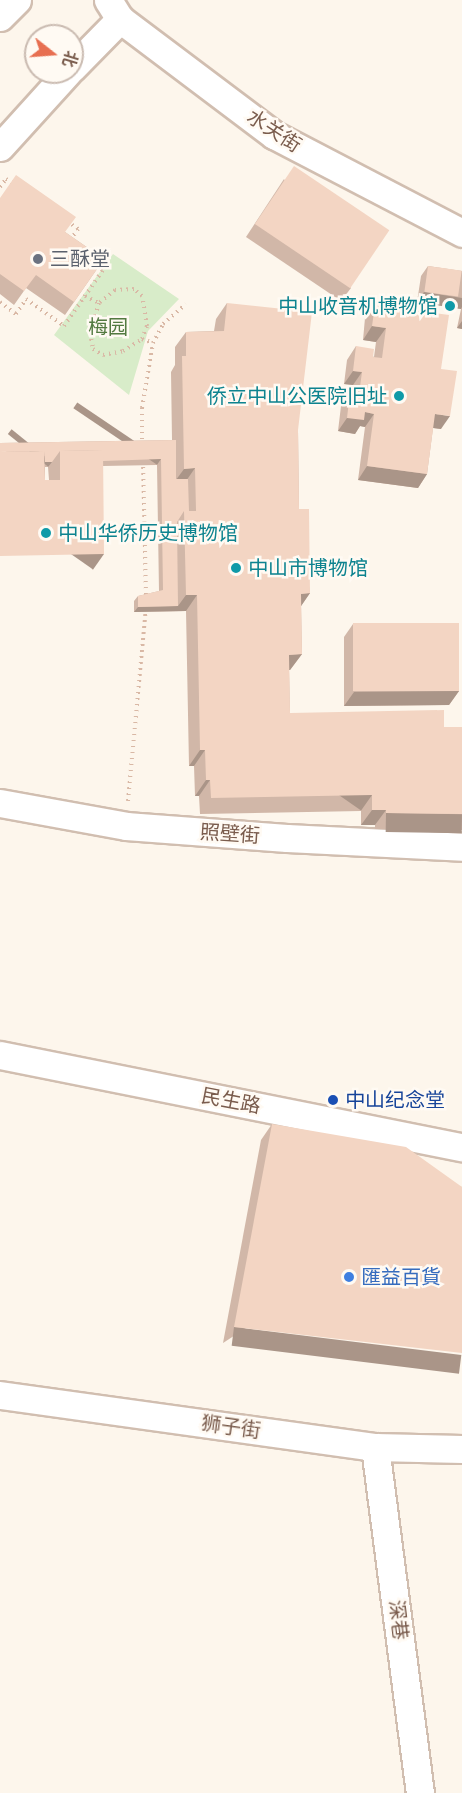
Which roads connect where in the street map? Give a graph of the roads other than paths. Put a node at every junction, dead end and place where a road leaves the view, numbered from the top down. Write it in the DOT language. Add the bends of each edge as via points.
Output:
graph roads {
  1 [pos="17,0"];
  2 [pos="114,9"];
  3 [pos="0,17"];
  4 [pos="84,51"];
  5 [pos="57,84"];
  6 [pos="0,147"];
  7 [pos="462,233"];
  8 [pos="0,803"];
  9 [pos="462,847"];
  10 [pos="0,1055"];
  11 [pos="462,1147"];
  12 [pos="0,1395"];
  13 [pos="375,1447"];
  14 [pos="462,1449"];
  15 [pos="420,1793"];
  1 -- 3 [label="street"];
  2 -- 4 [label="street"];
  2 -- 7 [label="street, 水关街" via="274,135"];
  5 -- 6 [label="street"];
  8 -- 9 [label="street, 照壁街" via="126,826"];
  10 -- 11 [label="street, 民生路"];
  12 -- 13 [label="street, 狮子街"];
  13 -- 14 [label="street, 狮子街"];
  13 -- 15 [label="street, 深巷"];
}
